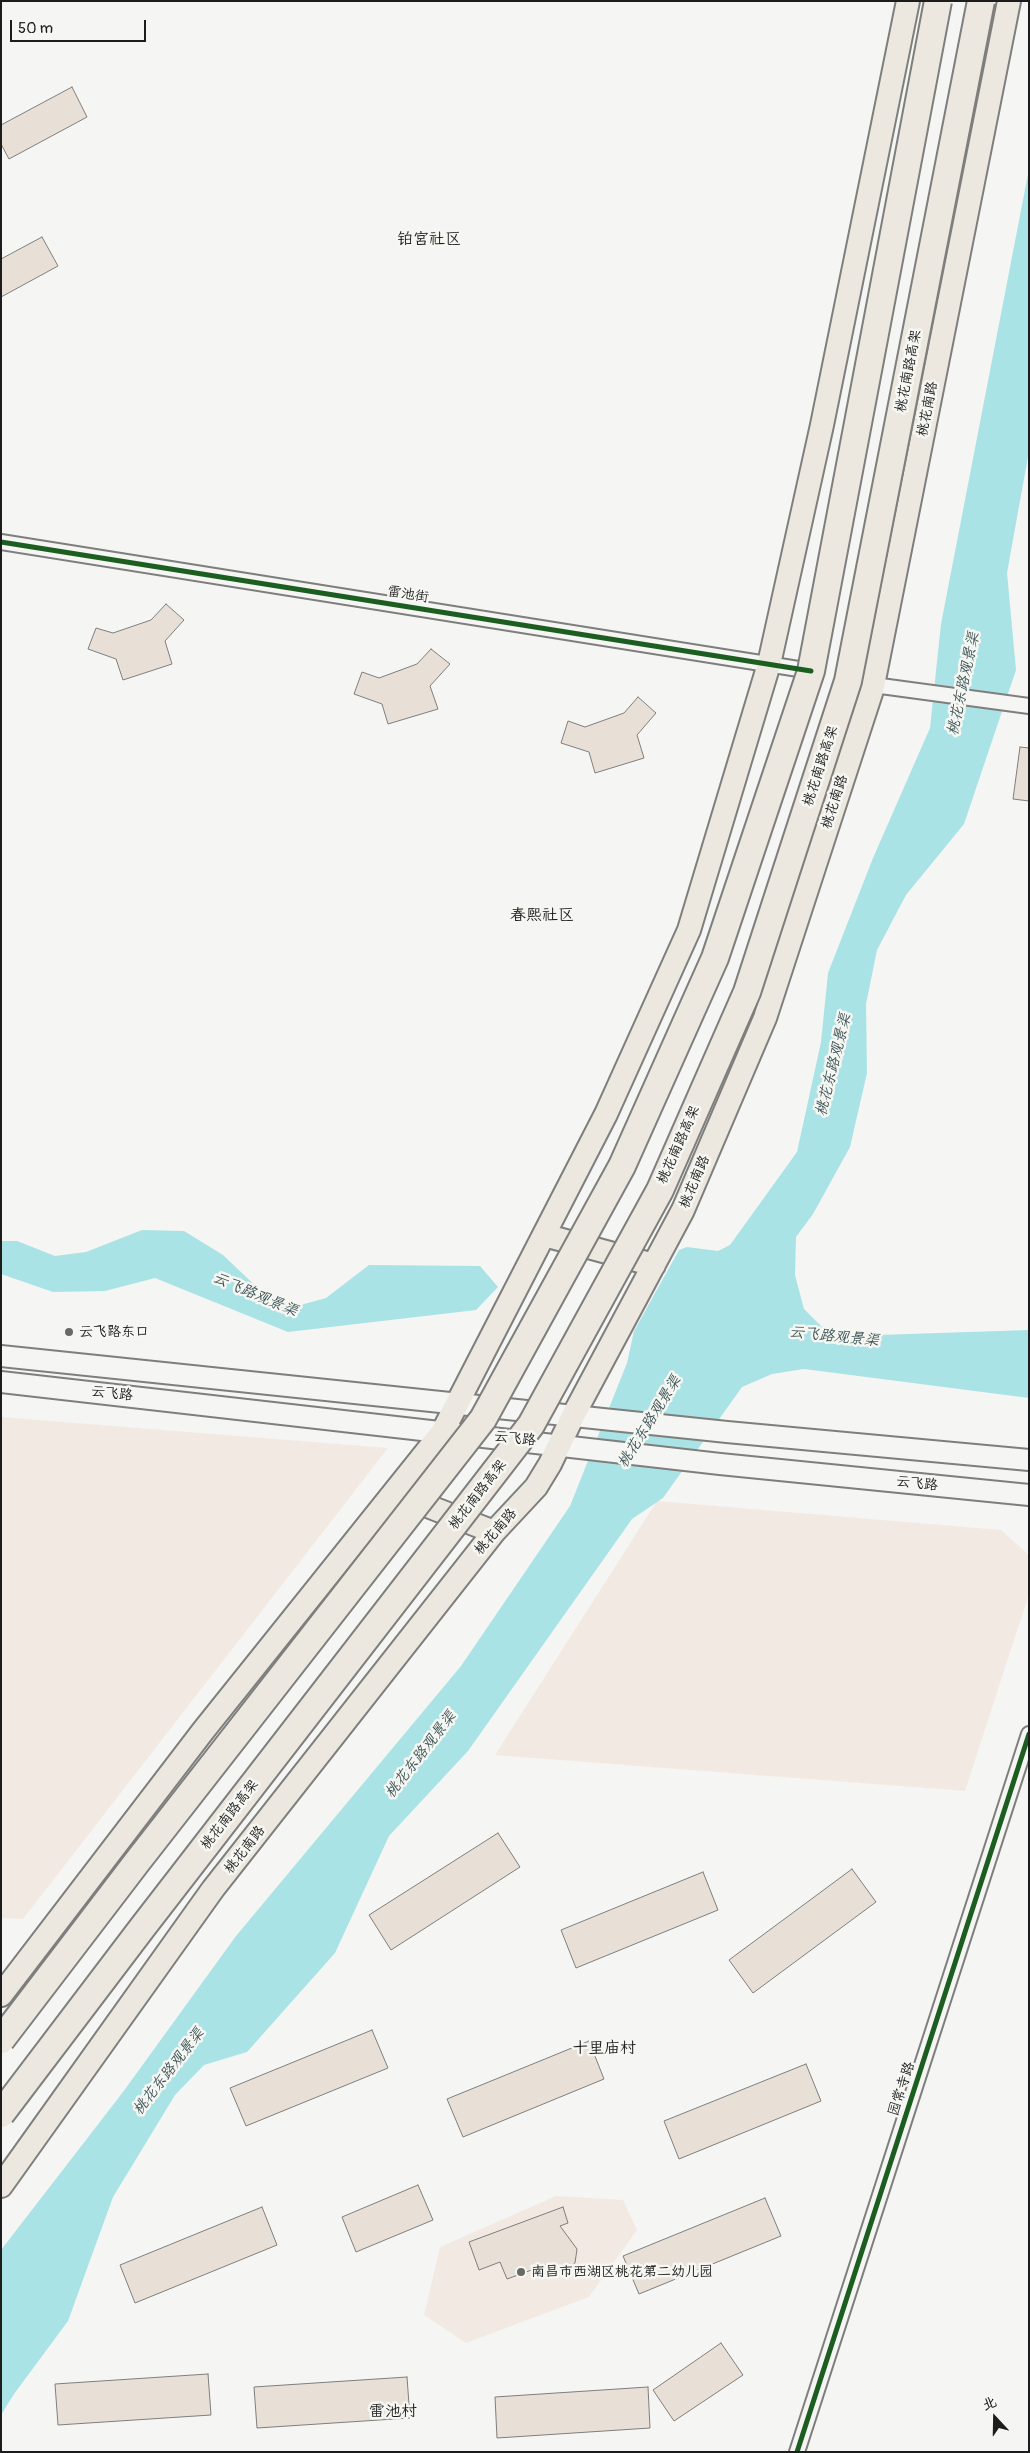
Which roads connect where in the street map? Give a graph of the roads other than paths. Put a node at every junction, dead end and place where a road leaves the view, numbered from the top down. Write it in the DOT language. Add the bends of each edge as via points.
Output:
graph roads {
  1 [pos="908,1"];
  2 [pos="938,1"];
  3 [pos="981,1"];
  4 [pos="1008,1"];
  5 [pos="1,542"];
  6 [pos="769,664"];
  7 [pos="811,671"];
  8 [pos="848,681"];
  9 [pos="874,685"];
  10 [pos="1022,705"];
  11 [pos="544,1235"];
  12 [pos="654,1265"];
  13 [pos="1,1356"];
  14 [pos="1,1382"];
  15 [pos="459,1403"];
  16 [pos="582,1415"];
  17 [pos="443,1431"];
  18 [pos="568,1445"];
  19 [pos="1029,1460"];
  20 [pos="393,1492"];
  21 [pos="1029,1495"];
  22 [pos="494,1532"];
  23 [pos="1029,1734"];
  24 [pos="5,1983"];
  25 [pos="1,2040"];
  26 [pos="1,2114"];
  27 [pos="1,2186"];
  28 [pos="797,2452"];
  1 -- 6 [label="main road" via="822,425"];
  2 -- 7 [label="highway, bridge"];
  3 -- 8 [label="highway, 桃花南路高架, bridge"];
  4 -- 9 [label="main road, 桃花南路"];
  5 -- 6 [label="street, 雷池街"];
  6 -- 7 [label="street, 雷池街"];
  6 -- 11 [label="main road" via="690,930 606,1114"];
  7 -- 25 [label="highway, bridge" via="715,958 622,1166 483,1419"];
  8 -- 9 [label="street"];
  8 -- 26 [label="highway, 桃花南路高架, bridge" via="747,992 660,1190 531,1425"];
  9 -- 10 [label="street"];
  9 -- 12 [label="main road, 桃花南路" via="766,1018 683,1210"];
  11 -- 12 [label="main road"];
  11 -- 15 [label="main road"];
  12 -- 16 [label="main road, 桃花南路"];
  13 -- 15 [label="main road, 云飞路"];
  14 -- 17 [label="main road, 云飞路"];
  15 -- 16 [label="main road, 云飞路"];
  15 -- 17 [label="main road"];
  16 -- 18 [label="main road, 桃花南路"];
  16 -- 19 [label="main road, 云飞路"];
  17 -- 18 [label="main road, 云飞路"];
  17 -- 20 [label="main road"];
  18 -- 21 [label="main road, 云飞路"];
  18 -- 22 [label="main road, 桃花南路" via="536,1487"];
  20 -- 22 [label="main road"];
  20 -- 24 [label="main road"];
  22 -- 27 [label="main road, 桃花南路" via="213,1889"];
  23 -- 28 [label="street, 园常寺路"];
}
